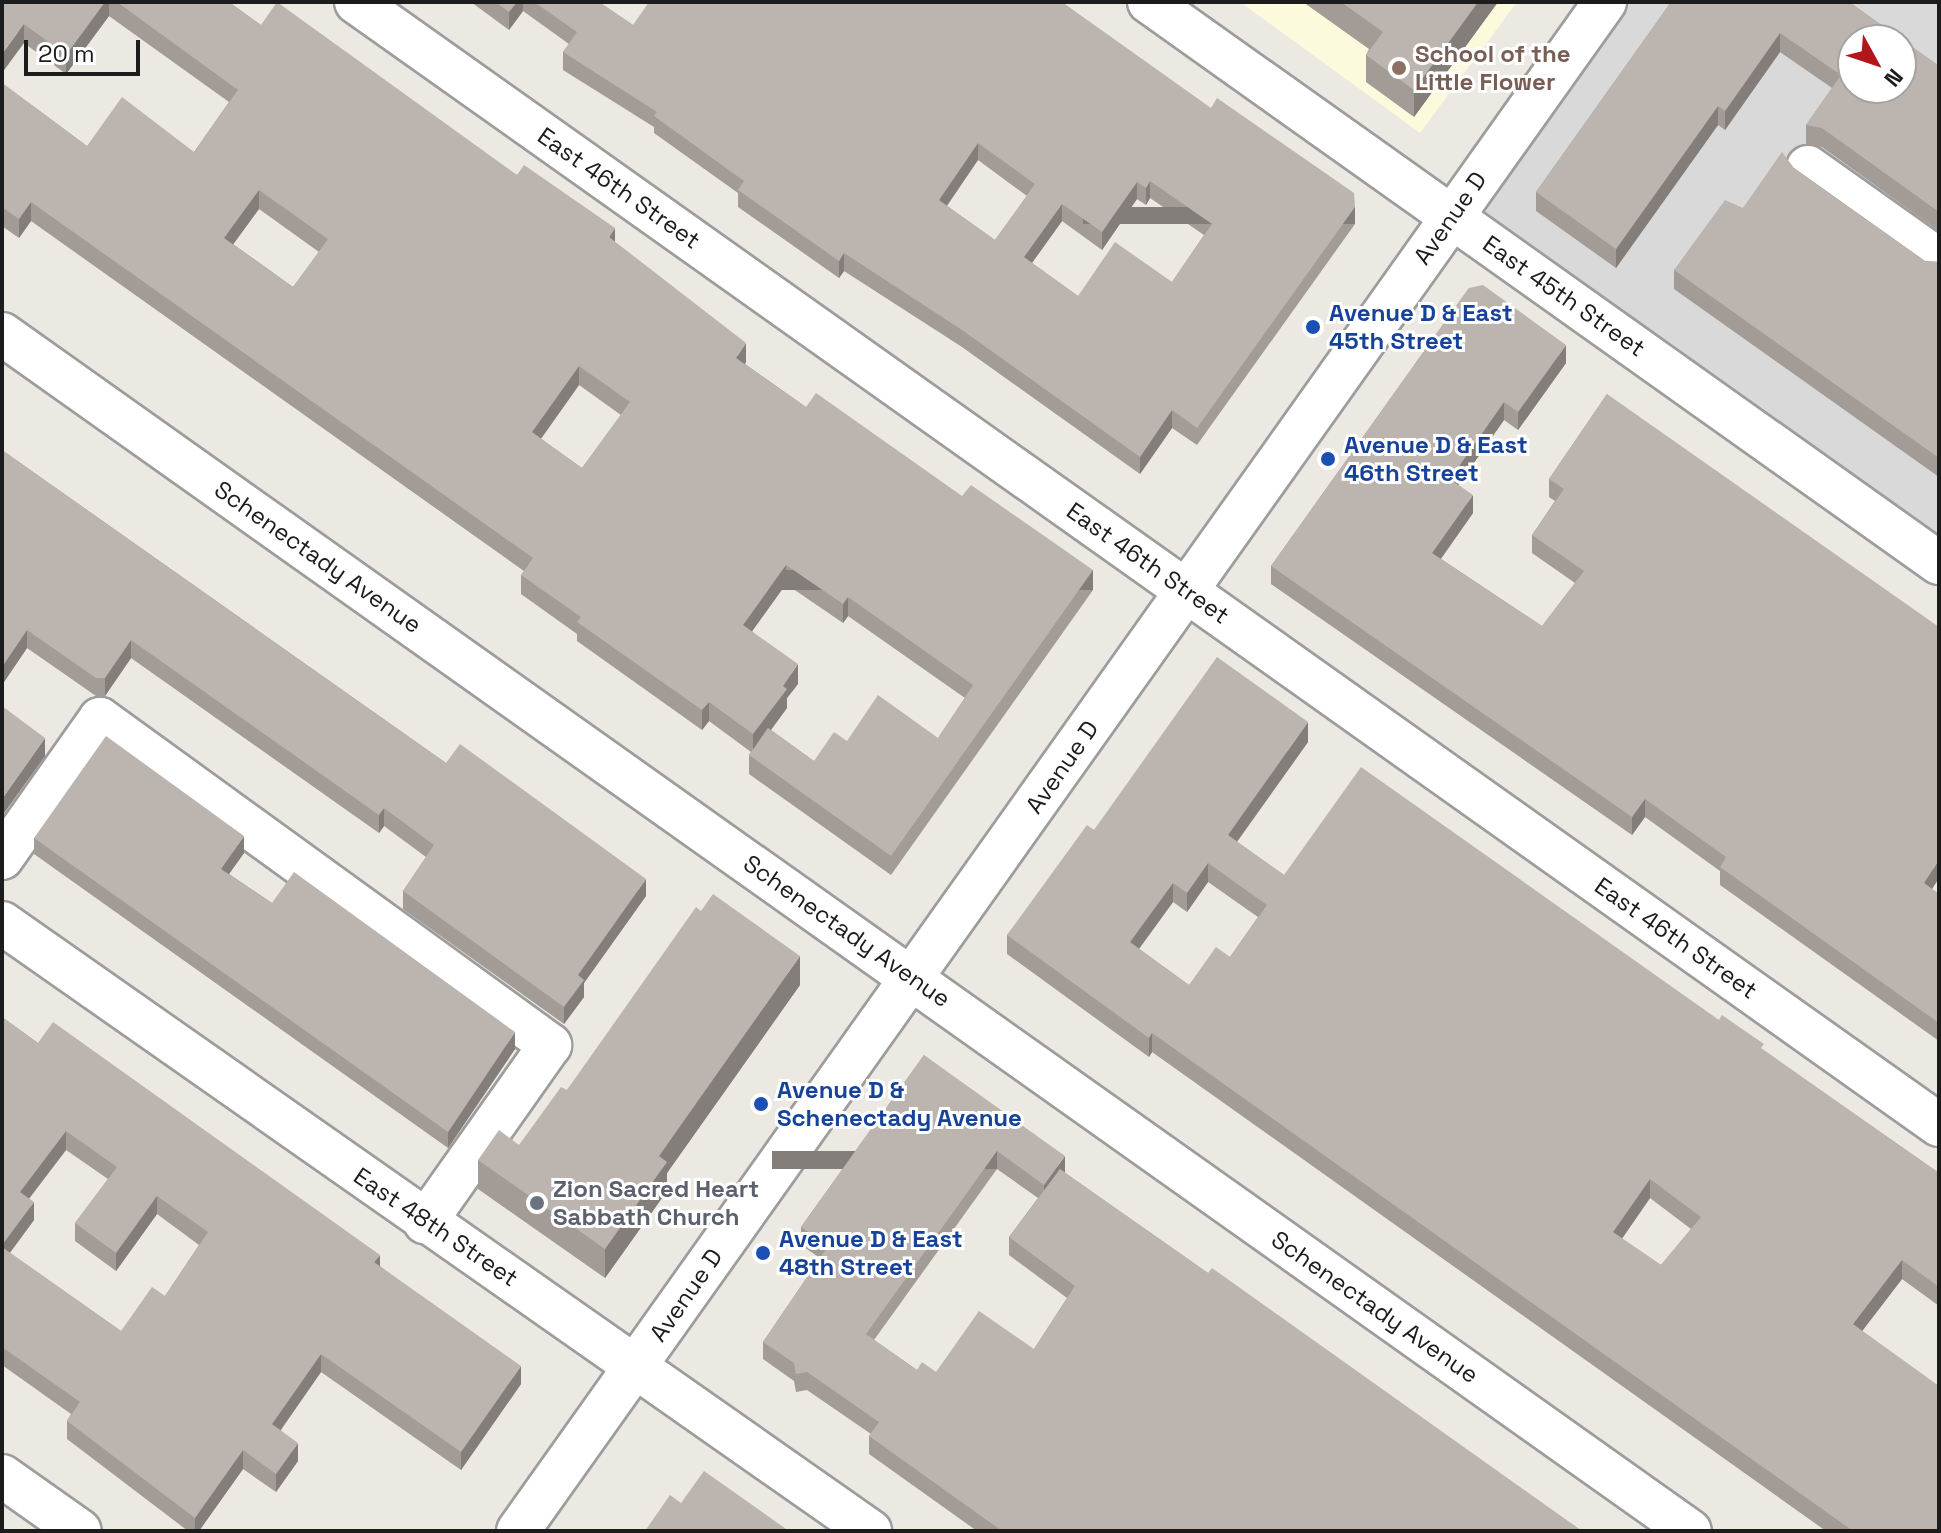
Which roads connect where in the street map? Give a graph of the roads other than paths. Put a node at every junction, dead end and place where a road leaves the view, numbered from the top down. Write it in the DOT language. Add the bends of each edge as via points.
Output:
graph roads {
  1 [pos="356,2"];
  2 [pos="1149,2"];
  3 [pos="1605,2"];
  4 [pos="1808,167"];
  5 [pos="1452,216"];
  6 [pos="1939,260"];
  7 [pos="2,334"];
  8 [pos="1939,563"];
  9 [pos="1187,590"];
  10 [pos="2,858"];
  11 [pos="2,923"];
  12 [pos="912,978"];
  13 [pos="1939,1125"];
  14 [pos="425,1222"];
  15 [pos="637,1365"];
  16 [pos="2,1476"];
  17 [pos="80,1531"];
  18 [pos="518,1531"];
  19 [pos="870,1531"];
  20 [pos="1690,1531"];
  1 -- 9 [label="street, East 46th Street"];
  2 -- 5 [label="street, East 45th Street"];
  3 -- 5 [label="street, Avenue D"];
  4 -- 6 [label="street"];
  5 -- 8 [label="street, East 45th Street"];
  5 -- 9 [label="street, Avenue D"];
  7 -- 12 [label="street, Schenectady Avenue"];
  9 -- 12 [label="street, Avenue D"];
  9 -- 13 [label="street, East 46th Street"];
  10 -- 14 [label="street" via="100,719 550,1045"];
  11 -- 14 [label="street, East 48th Street"];
  12 -- 15 [label="street, Avenue D"];
  12 -- 20 [label="street, Schenectady Avenue"];
  14 -- 15 [label="street, East 48th Street"];
  15 -- 18 [label="street, Avenue D"];
  15 -- 19 [label="street, East 48th Street"];
  16 -- 17 [label="street"];
}
